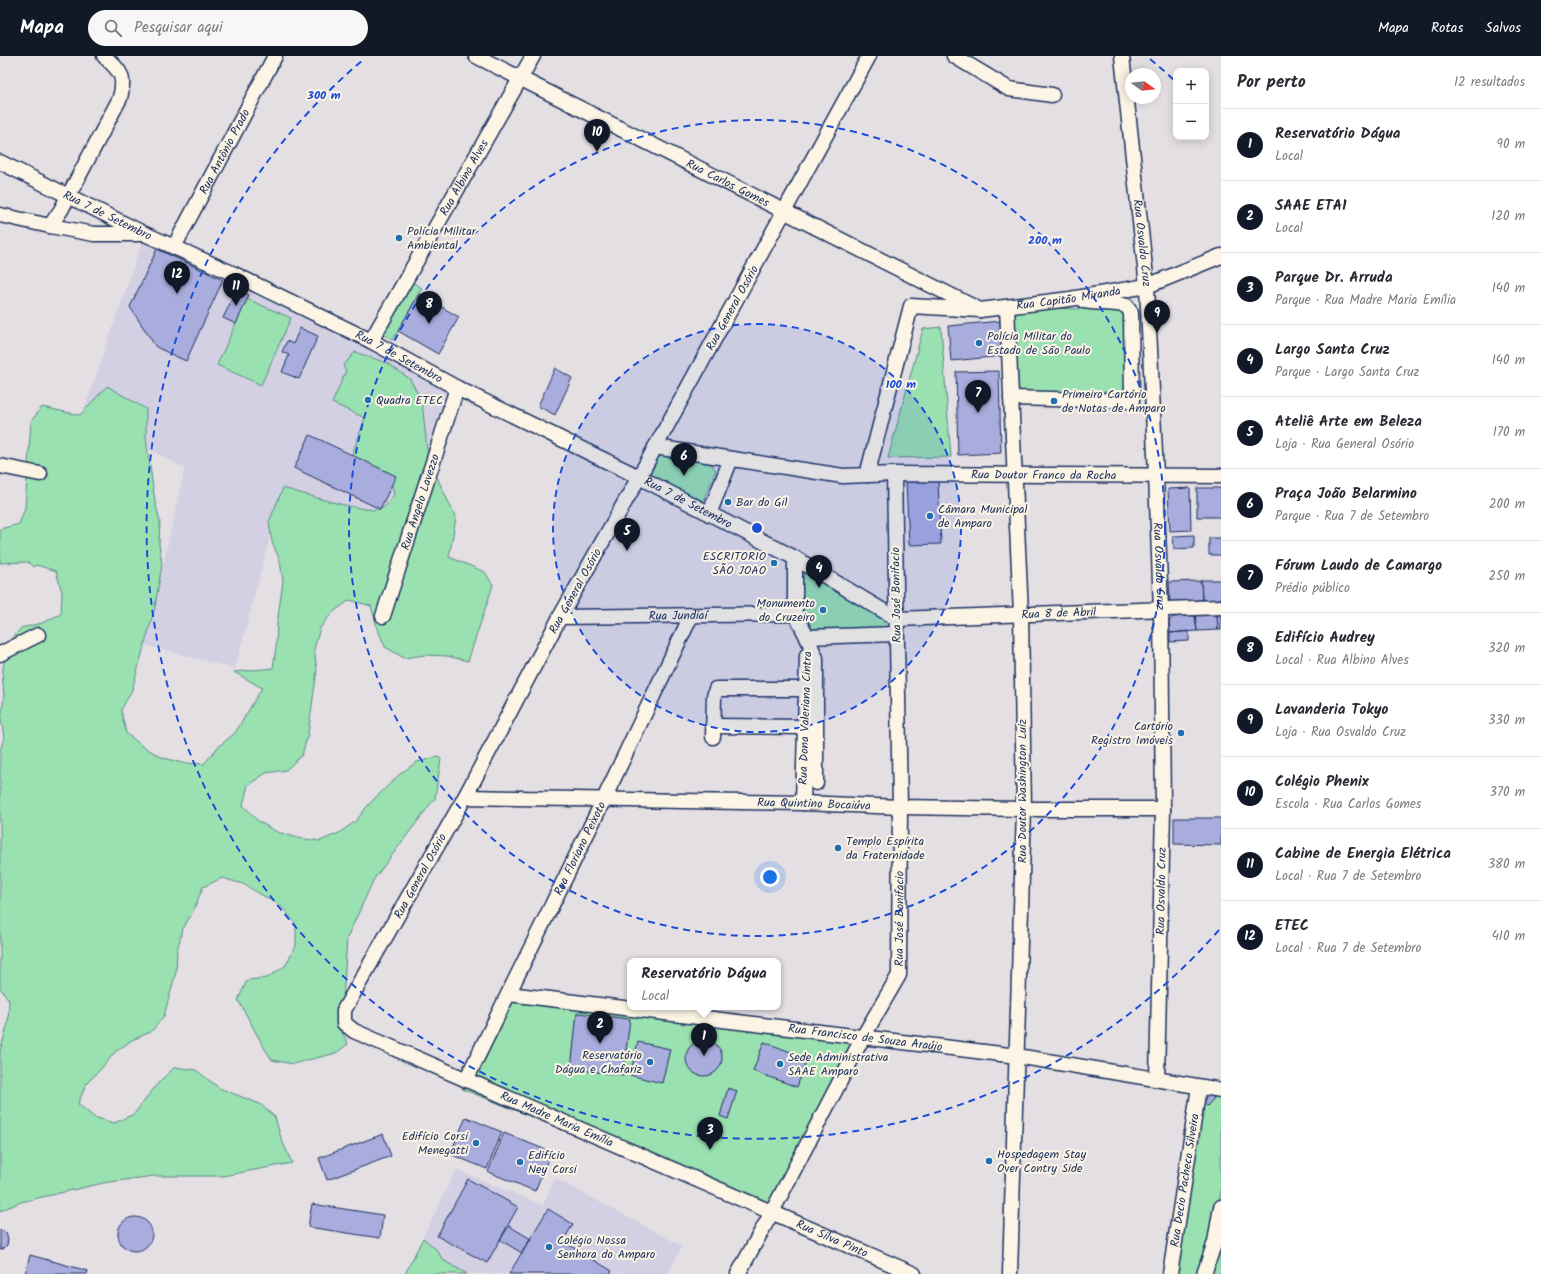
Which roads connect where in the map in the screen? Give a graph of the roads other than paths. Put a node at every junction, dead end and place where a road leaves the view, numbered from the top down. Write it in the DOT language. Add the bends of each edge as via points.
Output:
graph roads {
  1 [pos="104,56"];
  2 [pos="275,56"];
  3 [pos="476,56"];
  4 [pos="533,56"];
  5 [pos="869,56"];
  6 [pos="954,56"];
  7 [pos="1122,56"];
  8 [pos="520,78"];
  9 [pos="1052,95"];
  10 [pos="0,162"];
  11 [pos="70,195"];
  12 [pos="785,211"];
  13 [pos="0,215"];
  14 [pos="50,226"];
  15 [pos="145,234"];
  16 [pos="174,247"];
  17 [pos="1221,256"];
  18 [pos="1147,286"];
  19 [pos="1070,298"];
  20 [pos="1007,307"];
  21 [pos="980,310"];
  22 [pos="371,341"];
  23 [pos="457,388"];
  24 [pos="1011,398"];
  25 [pos="655,447"];
  26 [pos="731,459"];
  27 [pos="0,466"];
  28 [pos="40,474"];
  29 [pos="894,474"];
  30 [pos="867,475"];
  31 [pos="1015,475"];
  32 [pos="1156,475"];
  33 [pos="1221,476"];
  34 [pos="639,477"];
  35 [pos="709,514"];
  36 [pos="795,558"];
  37 [pos="1221,607"];
  38 [pos="1161,610"];
  39 [pos="795,614"];
  40 [pos="1021,614"];
  41 [pos="383,616"];
  42 [pos="691,616"];
  43 [pos="560,617"];
  44 [pos="897,619"];
  45 [pos="897,634"];
  46 [pos="38,635"];
  47 [pos="807,637"];
  48 [pos="0,654"];
  49 [pos="805,689"];
  50 [pos="804,727"];
  51 [pos="816,783"];
  52 [pos="464,797"];
  53 [pos="604,799"];
  54 [pos="803,803"];
  55 [pos="900,807"];
  56 [pos="1163,809"];
  57 [pos="1024,810"];
  58 [pos="509,994"];
  59 [pos="627,1008"];
  60 [pos="641,1010"];
  61 [pos="344,1023"];
  62 [pos="863,1037"];
  63 [pos="1017,1056"];
  64 [pos="1157,1079"];
  65 [pos="466,1080"];
  66 [pos="1199,1087"];
  67 [pos="1221,1090"];
  68 [pos="1221,1207"];
  69 [pos="772,1212"];
  70 [pos="738,1274"];
  71 [pos="914,1274"];
  72 [pos="1010,1274"];
  73 [pos="1170,1274"];
  74 [pos="1204,1274"];
  1 -- 11 [label="street" via="119,70 123,85 120,98"];
  2 -- 16 [label="street, Rua Antônio Prado"];
  3 -- 8 [label="street, Rua Carlos Gomes"];
  4 -- 8 [label="street, Rua Albino Alves"];
  5 -- 12 [label="street, Rua General Osório"];
  6 -- 9 [label="street" via="1009,89"];
  7 -- 18 [label="street, Rua Osvaldo Cruz"];
  8 -- 12 [label="street, Rua Carlos Gomes"];
  8 -- 22 [label="street, Rua Albino Alves"];
  10 -- 11 [label="street, Rua 7 de Setembro"];
  11 -- 14 [label="street"];
  11 -- 15 [label="street, Rua 7 de Setembro"];
  12 -- 21 [label="street, Rua Carlos Gomes"];
  12 -- 25 [label="street, Rua General Osório"];
  13 -- 14 [label="street"];
  14 -- 15 [label="street" via="94,234"];
  15 -- 16 [label="street, Rua 7 de Setembro"];
  16 -- 22 [label="street, Rua 7 de Setembro"];
  17 -- 18 [label="street, Rua Capitão Miranda"];
  18 -- 19 [label="street, Rua Capitão Miranda"];
  18 -- 32 [label="street, Rua Osvaldo Cruz"];
  19 -- 20 [label="street, Rua Capitão Miranda"];
  19 -- 24 [label="street" via="1127,306 1131,313 1132,401"];
  20 -- 21 [label="street, Rua Capitão Miranda"];
  20 -- 24 [label="street, Rua Doutor Washington Luiz"];
  21 -- 30 [label="street, Rua Capitão Miranda" via="911,306"];
  22 -- 23 [label="street, Rua 7 de Setembro"];
  23 -- 34 [label="street, Rua 7 de Setembro"];
  23 -- 41 [label="street, Rua Ângelo Lavezzo"];
  24 -- 31 [label="street, Rua Doutor Washington Luiz"];
  25 -- 26 [label="street, Rua Doutor Franco da Rocha"];
  25 -- 34 [label="street, Rua General Osório"];
  26 -- 30 [label="street, Rua Doutor Franco da Rocha" via="843,476"];
  26 -- 35 [label="street"];
  27 -- 28 [label="street"];
  29 -- 30 [label="street, Rua Doutor Franco da Rocha"];
  29 -- 31 [label="street, Rua Doutor Franco da Rocha"];
  29 -- 44 [label="street, Rua José Bonifacio"];
  31 -- 32 [label="street, Rua Doutor Franco da Rocha"];
  31 -- 40 [label="street, Rua Doutor Washington Luiz"];
  32 -- 33 [label="street, Rua Doutor Franco da Rocha"];
  32 -- 38 [label="street, Rua Osvaldo Cruz"];
  34 -- 35 [label="street, Rua 7 de Setembro"];
  34 -- 43 [label="street, Rua General Osório"];
  35 -- 36 [label="street, Rua 7 de Setembro"];
  36 -- 39 [label="street"];
  36 -- 44 [label="street, Rua 7 de Setembro"];
  37 -- 38 [label="street, Rua 8 de Abril"];
  38 -- 40 [label="street, Rua 8 de Abril"];
  38 -- 56 [label="street, Rua Osvaldo Cruz"];
  39 -- 42 [label="street, Rua Jundiaí"];
  39 -- 47 [label="street"];
  40 -- 44 [label="street, Rua 8 de Abril"];
  40 -- 57 [label="street, Rua Doutor Washington Luiz"];
  42 -- 43 [label="street, Rua Jundiaí"];
  42 -- 53 [label="street, Rua Floriano Peixoto"];
  43 -- 52 [label="street, Rua General Osório"];
  44 -- 45 [label="street, Rua José Bonifacio"];
  45 -- 47 [label="street"];
  45 -- 55 [label="street, Rua José Bonifacio"];
  46 -- 48 [label="street"];
  47 -- 49 [label="street, Rua Dona Valeriana Cintra"];
  47 -- 51 [label="street, Rua Dona Valeriana Cintra" via="816,658"];
  49 -- 50 [label="street, Rua Dona Valeriana Cintra"];
  49 -- 50 [label="street" via="716,689 713,732"];
  50 -- 54 [label="street, Rua Dona Valeriana Cintra"];
  52 -- 53 [label="street, Rua Quintino Bocaiúva"];
  52 -- 61 [label="street, Rua General Osório" via="344,1010"];
  53 -- 54 [label="street, Rua Quintino Bocaiúva"];
  53 -- 58 [label="street, Rua Floriano Peixoto"];
  54 -- 55 [label="street, Rua Quintino Bocaiúva"];
  55 -- 57 [label="street, Rua Quintino Bocaiúva"];
  55 -- 62 [label="street, Rua José Bonifacio" via="899,975"];
  56 -- 57 [label="street, Rua Quintino Bocaiúva"];
  56 -- 64 [label="street, Rua Osvaldo Cruz"];
  57 -- 63 [label="street, Rua Doutor Washington Luiz"];
  58 -- 59 [label="street, Rua Francisco de Souza Araújo"];
  58 -- 65 [label="street, Rua Floriano Peixoto"];
  60 -- 62 [label="street, Rua Francisco de Souza Araújo"];
  61 -- 65 [label="street, Rua Madre Maria Emília" via="354,1032"];
  62 -- 63 [label="street, Rua Francisco de Souza Araújo"];
  62 -- 69 [label="street, Rua José Bonifacio"];
  63 -- 64 [label="street, Rua Francisco de Souza Araújo"];
  63 -- 72 [label="street, Rua Doutor Washington Luiz"];
  64 -- 66 [label="street, Rua Francisco de Souza Araújo"];
  65 -- 69 [label="street, Rua Madre Maria Emília"];
  66 -- 67 [label="street, Rua Francisco de Souza Araújo"];
  66 -- 73 [label="street, Rua Decio Pacheco Silveira"];
  68 -- 74 [label="street" via="1215,1242"];
  69 -- 70 [label="street, Rua José Bonifacio"];
  69 -- 71 [label="street, Rua Silva Pinto"];
}
